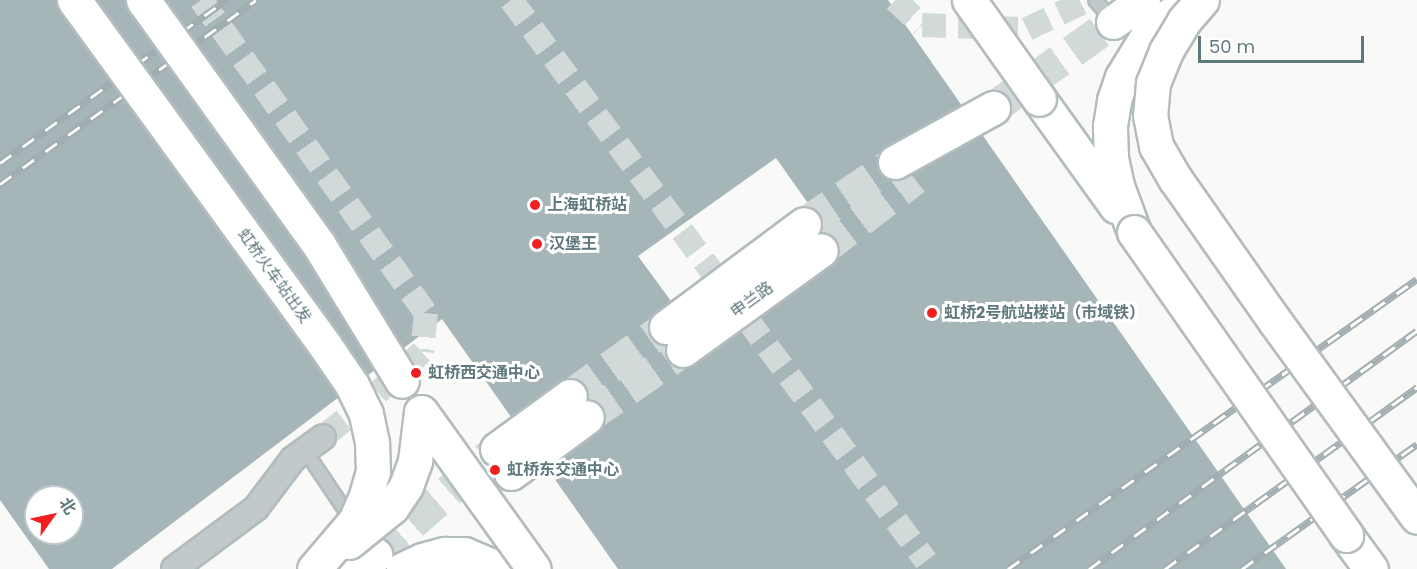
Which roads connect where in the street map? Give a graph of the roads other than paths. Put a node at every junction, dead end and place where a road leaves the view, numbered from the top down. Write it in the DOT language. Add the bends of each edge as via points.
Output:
graph roads {
  1 [pos="74,0"];
  2 [pos="143,0"];
  3 [pos="969,0"];
  4 [pos="1143,0"];
  5 [pos="1191,0"];
  6 [pos="1202,0"];
  7 [pos="1104,11"];
  8 [pos="993,108"];
  9 [pos="905,170"];
  10 [pos="1134,232"];
  11 [pos="813,237"];
  12 [pos="674,338"];
  13 [pos="578,407"];
  14 [pos="421,412"];
  15 [pos="323,437"];
  16 [pos="504,461"];
  17 [pos="315,464"];
  18 [pos="1417,517"];
  19 [pos="378,564"];
  20 [pos="174,569"];
  21 [pos="314,569"];
  22 [pos="500,569"];
  23 [pos="534,569"];
  24 [pos="1371,569"];
  1 -- 21 [label="main road, 虹桥火车站出发, bridge" via="326,347 366,414 373,471 366,496 350,528"];
  2 -- 14 [label="main road, bridge" via="319,245"];
  3 -- 10 [label="main road, bridge"];
  4 -- 7 [label="main road"];
  5 -- 10 [label="main road" via="1147,36 1122,76 1114,100 1110,157"];
  6 -- 18 [label="main road, bridge" via="1166,51 1153,83 1150,115 1156,146 1176,180"];
  8 -- 9 [label="main road"];
  10 -- 24 [label="main road, bridge"];
  11 -- 12 [label="main road, 申兰路"];
  13 -- 16 [label="main road"];
  14 -- 21 [label="main road, bridge" via="415,461 402,493 392,507"];
  14 -- 23 [label="main road, bridge"];
  15 -- 20 [label="street" via="293,459 256,508"];
  17 -- 19 [label="lane"];
  19 -- 22 [label="main road" via="464,554"];
}
